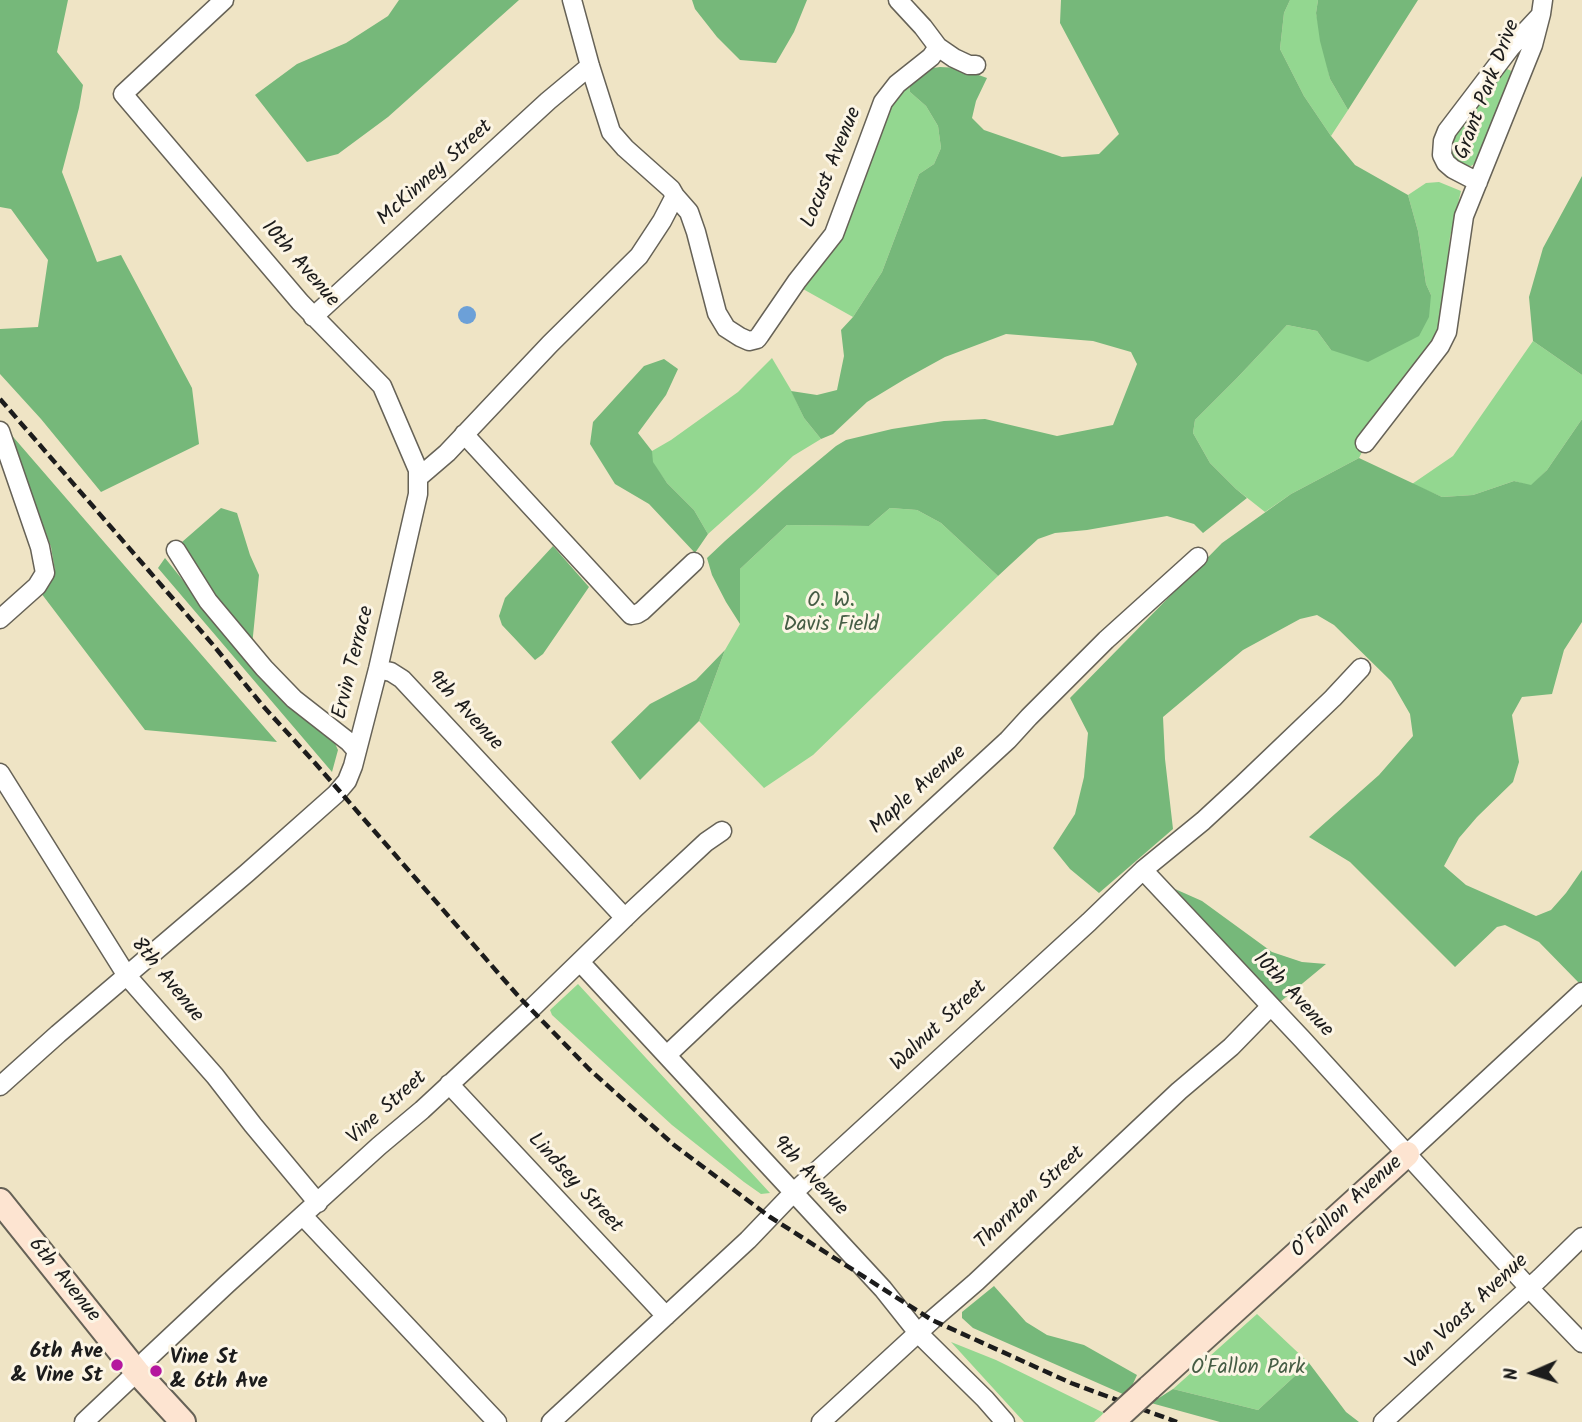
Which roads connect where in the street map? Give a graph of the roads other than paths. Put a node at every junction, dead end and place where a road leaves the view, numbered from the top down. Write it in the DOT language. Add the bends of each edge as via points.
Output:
graph roads {
  1 [pos="224,0"];
  2 [pos="572,0"];
  3 [pos="898,0"];
  4 [pos="1542,7"];
  5 [pos="938,47"];
  6 [pos="976,65"];
  7 [pos="590,66"];
  8 [pos="1478,182"];
  9 [pos="675,196"];
  10 [pos="313,317"];
  11 [pos="0,431"];
  12 [pos="464,434"];
  13 [pos="1365,443"];
  14 [pos="419,477"];
  15 [pos="176,550"];
  16 [pos="1198,557"];
  17 [pos="694,562"];
  18 [pos="0,619"];
  19 [pos="1361,668"];
  20 [pos="378,669"];
  21 [pos="357,751"];
  22 [pos="0,773"];
  23 [pos="722,831"];
  24 [pos="1143,870"];
  25 [pos="625,918"];
  26 [pos="580,962"];
  27 [pos="127,976"];
  28 [pos="1582,992"];
  29 [pos="1270,1007"];
  30 [pos="667,1055"];
  31 [pos="449,1084"];
  32 [pos="0,1086"];
  33 [pos="1407,1154"];
  34 [pos="794,1192"];
  35 [pos="0,1201"];
  36 [pos="318,1203"];
  37 [pos="303,1216"];
  38 [pos="1582,1237"];
  39 [pos="1529,1288"];
  40 [pos="666,1316"];
  41 [pos="918,1333"];
  42 [pos="1582,1343"];
  43 [pos="137,1372"];
  44 [pos="84,1422"];
  45 [pos="183,1422"];
  46 [pos="497,1422"];
  47 [pos="551,1422"];
  48 [pos="821,1422"];
  49 [pos="1005,1422"];
  50 [pos="1112,1422"];
  51 [pos="1383,1422"];
  1 -- 10 [label="street, 10th Avenue" via="123,94"];
  2 -- 7 [label="street"];
  3 -- 5 [label="street"];
  4 -- 8 [label="street, Grant Park Drive" via="1533,45"];
  4 -- 8 [label="street, Grant Park Drive" via="1443,141 1441,155 1446,163"];
  5 -- 6 [label="street"];
  5 -- 9 [label="street, Locust Avenue" via="883,102 834,234 757,339 748,341 726,328 717,313 692,222"];
  7 -- 9 [label="street" via="611,132"];
  7 -- 10 [label="street, McKinney Street"];
  8 -- 13 [label="street, Grant Park Drive" via="1464,216 1447,332"];
  9 -- 12 [label="street" via="639,256"];
  10 -- 14 [label="street, 10th Avenue" via="382,386"];
  11 -- 18 [label="street" via="45,573"];
  12 -- 14 [label="street"];
  12 -- 17 [label="street" via="632,615"];
  14 -- 20 [label="street, Ervin Terrace"];
  15 -- 21 [label="street" via="208,601 264,668"];
  16 -- 30 [label="street, Maple Avenue" via="1106,640 1008,740"];
  19 -- 24 [label="street, Walnut Street" via="1203,821"];
  20 -- 21 [label="street, Ervin Terrace"];
  20 -- 25 [label="street, 9th Avenue" via="402,679"];
  21 -- 27 [label="street, Ervin Terrace" via="347,781 336,794"];
  22 -- 27 [label="street, 8th Avenue"];
  23 -- 25 [label="street, Vine Street"];
  24 -- 29 [label="street, 10th Avenue"];
  24 -- 34 [label="street, Walnut Street"];
  25 -- 26 [label="street, Vine Street"];
  26 -- 30 [label="street, 9th Avenue"];
  26 -- 31 [label="street, Vine Street"];
  27 -- 32 [label="street, Ervin Terrace"];
  27 -- 36 [label="street, 8th Avenue"];
  28 -- 33 [label="street, O’Fallon Avenue"];
  29 -- 33 [label="street, 10th Avenue"];
  29 -- 41 [label="street, Thornton Street"];
  30 -- 34 [label="street, 9th Avenue"];
  31 -- 36 [label="street, Vine Street"];
  31 -- 40 [label="street, Lindsey Street"];
  33 -- 39 [label="street, 10th Avenue"];
  33 -- 50 [label="street, O’Fallon Avenue, bridge"];
  34 -- 40 [label="street, Walnut Street"];
  34 -- 41 [label="street, 9th Avenue"];
  35 -- 43 [label="street, 6th Avenue"];
  36 -- 37 [label="street, Vine Street"];
  37 -- 43 [label="street, Vine Street"];
  37 -- 46 [label="street"];
  38 -- 39 [label="street, Van Voast Avenue"];
  39 -- 42 [label="street, 10th Avenue"];
  39 -- 51 [label="street, Van Voast Avenue"];
  40 -- 47 [label="street, Walnut Street"];
  41 -- 48 [label="street, Thornton Street"];
  41 -- 49 [label="street, 9th Avenue"];
  43 -- 44 [label="street, Vine Street"];
  43 -- 45 [label="street, 6th Avenue"];
}
